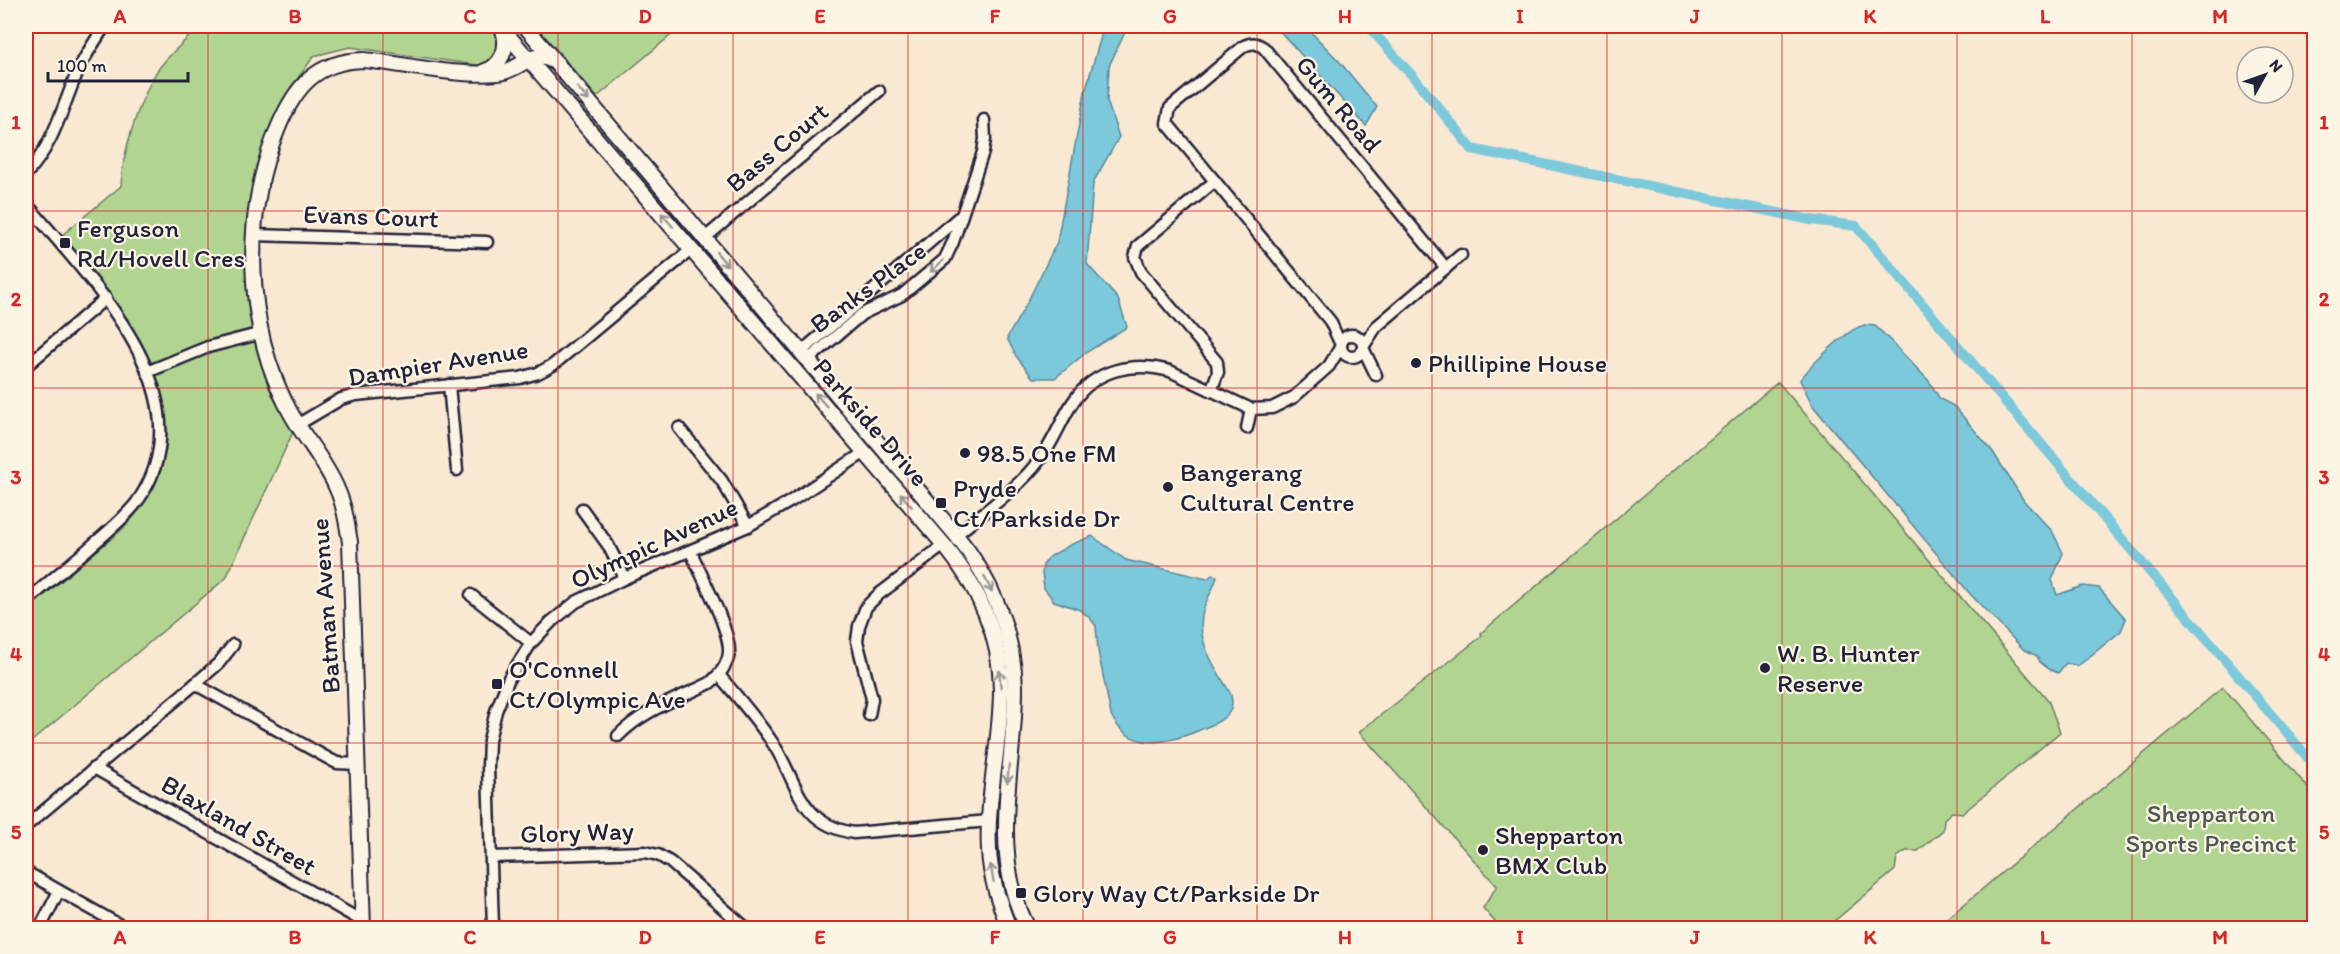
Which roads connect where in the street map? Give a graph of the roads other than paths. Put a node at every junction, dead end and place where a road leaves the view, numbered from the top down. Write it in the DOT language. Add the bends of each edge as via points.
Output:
graph roads {
  1 [pos="105,26"];
  2 [pos="501,26"];
  3 [pos="516,26"];
  4 [pos="525,26"];
  5 [pos="533,60"];
  6 [pos="558,64"];
  7 [pos="472,72"];
  8 [pos="879,91"];
  9 [pos="984,120"];
  10 [pos="26,174"];
  11 [pos="1215,181"];
  12 [pos="26,203"];
  13 [pos="962,214"];
  14 [pos="254,235"];
  15 [pos="705,238"];
  16 [pos="487,242"];
  17 [pos="692,249"];
  18 [pos="1461,255"];
  19 [pos="1446,268"];
  20 [pos="872,293"];
  21 [pos="106,298"];
  22 [pos="880,304"];
  23 [pos="853,315"];
  24 [pos="1330,321"];
  25 [pos="1376,327"];
  26 [pos="262,333"];
  27 [pos="1353,335"];
  28 [pos="1341,345"];
  29 [pos="1363,347"];
  30 [pos="805,356"];
  31 [pos="1352,357"];
  32 [pos="26,366"];
  33 [pos="1329,366"];
  34 [pos="792,367"];
  35 [pos="147,372"];
  36 [pos="449,385"];
  37 [pos="1211,391"];
  38 [pos="1251,409"];
  39 [pos="297,425"];
  40 [pos="679,428"];
  41 [pos="1247,428"];
  42 [pos="874,437"];
  43 [pos="862,448"];
  44 [pos="457,470"];
  45 [pos="582,509"];
  46 [pos="748,526"];
  47 [pos="956,535"];
  48 [pos="944,545"];
  49 [pos="691,552"];
  50 [pos="625,578"];
  51 [pos="471,595"];
  52 [pos="26,602"];
  53 [pos="531,643"];
  54 [pos="233,645"];
  55 [pos="719,675"];
  56 [pos="195,684"];
  57 [pos="868,715"];
  58 [pos="618,736"];
  59 [pos="358,764"];
  60 [pos="94,768"];
  61 [pos="1006,820"];
  62 [pos="989,821"];
  63 [pos="26,826"];
  64 [pos="491,857"];
  65 [pos="26,872"];
  66 [pos="59,891"];
  67 [pos="362,925"];
  68 [pos="1026,925"];
  69 [pos="40,928"];
  70 [pos="125,928"];
  71 [pos="494,928"];
  72 [pos="746,928"];
  73 [pos="1010,928"];
  1 -- 10 [label="street" via="75,78 46,148"];
  2 -- 5 [label="street, Parkside Drive"];
  2 -- 7 [label="street" via="506,39 503,55 490,69"];
  3 -- 5 [label="street" via="533,45"];
  4 -- 6 [label="street, Parkside Drive"];
  5 -- 6 [label="street" via="545,57"];
  5 -- 7 [label="street, Batman Avenue" via="519,74 504,79 485,78"];
  17 -- 5 [label="street, Parkside Drive, one-way"];
  6 -- 15 [label="street, Parkside Drive, one-way"];
  7 -- 14 [label="street, Batman Avenue" via="347,60 317,72 294,95 276,132 260,189"];
  8 -- 15 [label="street, Bass Court"];
  9 -- 13 [label="street, Banks Place" via="984,147"];
  11 -- 19 [label="street, Gum Road" via="1171,130 1167,116 1170,108 1244,46 1258,44"];
  11 -- 24 [label="street, Gum Road"];
  11 -- 37 [label="street" via="1138,246 1135,257 1141,272 1217,362 1218,372"];
  12 -- 21 [label="street"];
  13 -- 20 [label="street, Banks Place"];
  13 -- 22 [label="street, Banks Place, one-way" via="945,259 903,295"];
  14 -- 16 [label="street, Evans Court"];
  14 -- 26 [label="street, Batman Avenue"];
  15 -- 17 [label="street"];
  15 -- 30 [label="street, Parkside Drive, one-way"];
  17 -- 34 [label="street, Parkside Drive"];
  17 -- 36 [label="street, Dampier Avenue" via="553,365 520,378"];
  18 -- 19 [label="street"];
  19 -- 25 [label="street"];
  20 -- 22 [label="street"];
  20 -- 23 [label="street, Banks Place"];
  21 -- 32 [label="street"];
  21 -- 35 [label="street"];
  22 -- 23 [label="street, Banks Place"];
  23 -- 30 [label="street, Banks Place"];
  24 -- 27 [label="street, Gum Road"];
  24 -- 28 [label="street, Gum Road"];
  25 -- 27 [label="street"];
  25 -- 29 [label="street"];
  26 -- 35 [label="street" via="208,347"];
  26 -- 39 [label="street, Batman Avenue" via="276,380"];
  27 -- 28 [label="street" via="1345,337"];
  27 -- 29 [label="street"];
  28 -- 31 [label="street" via="1344,354"];
  28 -- 33 [label="street"];
  29 -- 31 [label="street" via="1359,355"];
  29 -- 31 [label="street" via="1376,375"];
  30 -- 34 [label="street"];
  30 -- 42 [label="street, Parkside Drive"];
  31 -- 33 [label="street"];
  33 -- 38 [label="street" via="1282,405"];
  43 -- 34 [label="street, Parkside Drive, one-way"];
  35 -- 52 [label="street" via="160,429 155,466 148,482 116,524"];
  36 -- 39 [label="street, Dampier Avenue" via="356,395 341,399"];
  36 -- 44 [label="street"];
  37 -- 38 [label="street"];
  37 -- 47 [label="street" via="1170,371 1140,365 1123,367 1099,378 1073,401 1046,451 1026,475"];
  38 -- 41 [label="street"];
  39 -- 59 [label="street, Batman Avenue" via="338,490 345,514 351,564"];
  40 -- 46 [label="street" via="722,481"];
  42 -- 43 [label="street"];
  42 -- 47 [label="street, Parkside Drive"];
  43 -- 46 [label="street, Olympic Avenue" via="791,501"];
  48 -- 43 [label="street, Parkside Drive, one-way"];
  45 -- 50 [label="street" via="608,545"];
  46 -- 49 [label="street, Olympic Avenue"];
  47 -- 48 [label="street"];
  47 -- 61 [label="street, Parkside Drive, one-way" via="987,580 1010,646 1015,685"];
  48 -- 57 [label="street" via="866,607 857,641 872,699"];
  62 -- 48 [label="street, Parkside Drive, one-way" via="1000,712 997,650 972,583"];
  49 -- 50 [label="street, Olympic Avenue"];
  49 -- 55 [label="street" via="728,640 727,663"];
  50 -- 53 [label="street, Olympic Avenue" via="576,602"];
  51 -- 53 [label="street"];
  53 -- 64 [label="street, Olympic Avenue" via="509,678 489,740"];
  54 -- 56 [label="street"];
  55 -- 58 [label="street" via="643,714"];
  55 -- 62 [label="street" via="761,726 809,812 837,831 854,833"];
  56 -- 59 [label="street" via="337,763"];
  56 -- 60 [label="street"];
  59 -- 67 [label="street, Batman Avenue"];
  60 -- 63 [label="street"];
  60 -- 67 [label="street, Blaxland Street"];
  61 -- 62 [label="street"];
  61 -- 68 [label="street, Parkside Drive" via="1012,886"];
  73 -- 62 [label="street, Parkside Drive, one-way" via="998,901 992,872"];
  64 -- 71 [label="street, Olympic Avenue"];
  64 -- 72 [label="street, Glory Way" via="645,852 670,862"];
  65 -- 66 [label="street"];
  66 -- 69 [label="street"];
  66 -- 70 [label="street"];
  68 -- 73 [label="street"];
}
